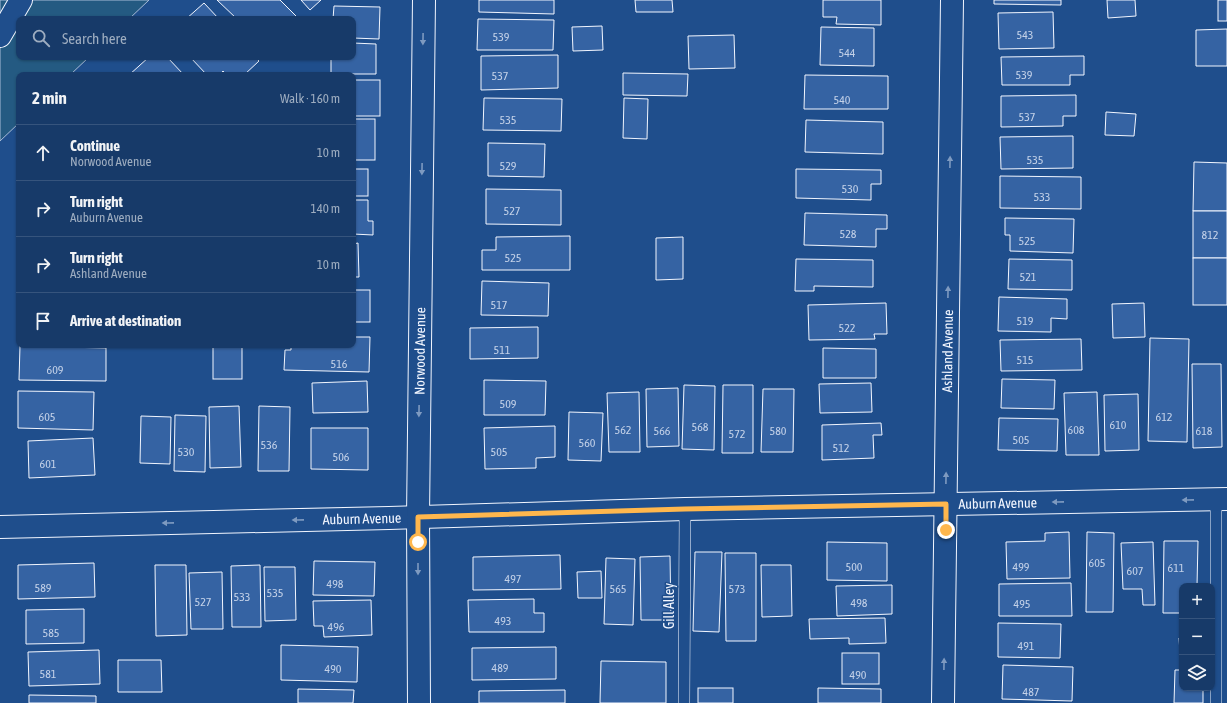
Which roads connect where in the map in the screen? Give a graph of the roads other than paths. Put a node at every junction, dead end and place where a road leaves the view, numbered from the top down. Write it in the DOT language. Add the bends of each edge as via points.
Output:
graph roads {
  1 [pos="22,0"];
  2 [pos="424,0"];
  3 [pos="952,0"];
  4 [pos="0,36"];
  5 [pos="1222,499"];
  6 [pos="946,504"];
  7 [pos="685,509"];
  8 [pos="418,517"];
  9 [pos="0,527"];
  10 [pos="419,703"];
  11 [pos="684,703"];
  12 [pos="944,703"];
  13 [pos="1216,703"];
  1 -- 4 [label="street"];
  2 -- 8 [label="street, Norwood Avenue, one-way"];
  6 -- 3 [label="street, Ashland Avenue, one-way"];
  5 -- 6 [label="street, Auburn Avenue, one-way"];
  5 -- 13 [label="lane"];
  6 -- 7 [label="street, Auburn Avenue"];
  12 -- 6 [label="street, Ashland Avenue, one-way"];
  7 -- 8 [label="street, Auburn Avenue"];
  7 -- 11 [label="lane, Gill Alley"];
  8 -- 9 [label="street, Auburn Avenue, one-way"];
  8 -- 10 [label="street, Norwood Avenue, one-way"];
}
